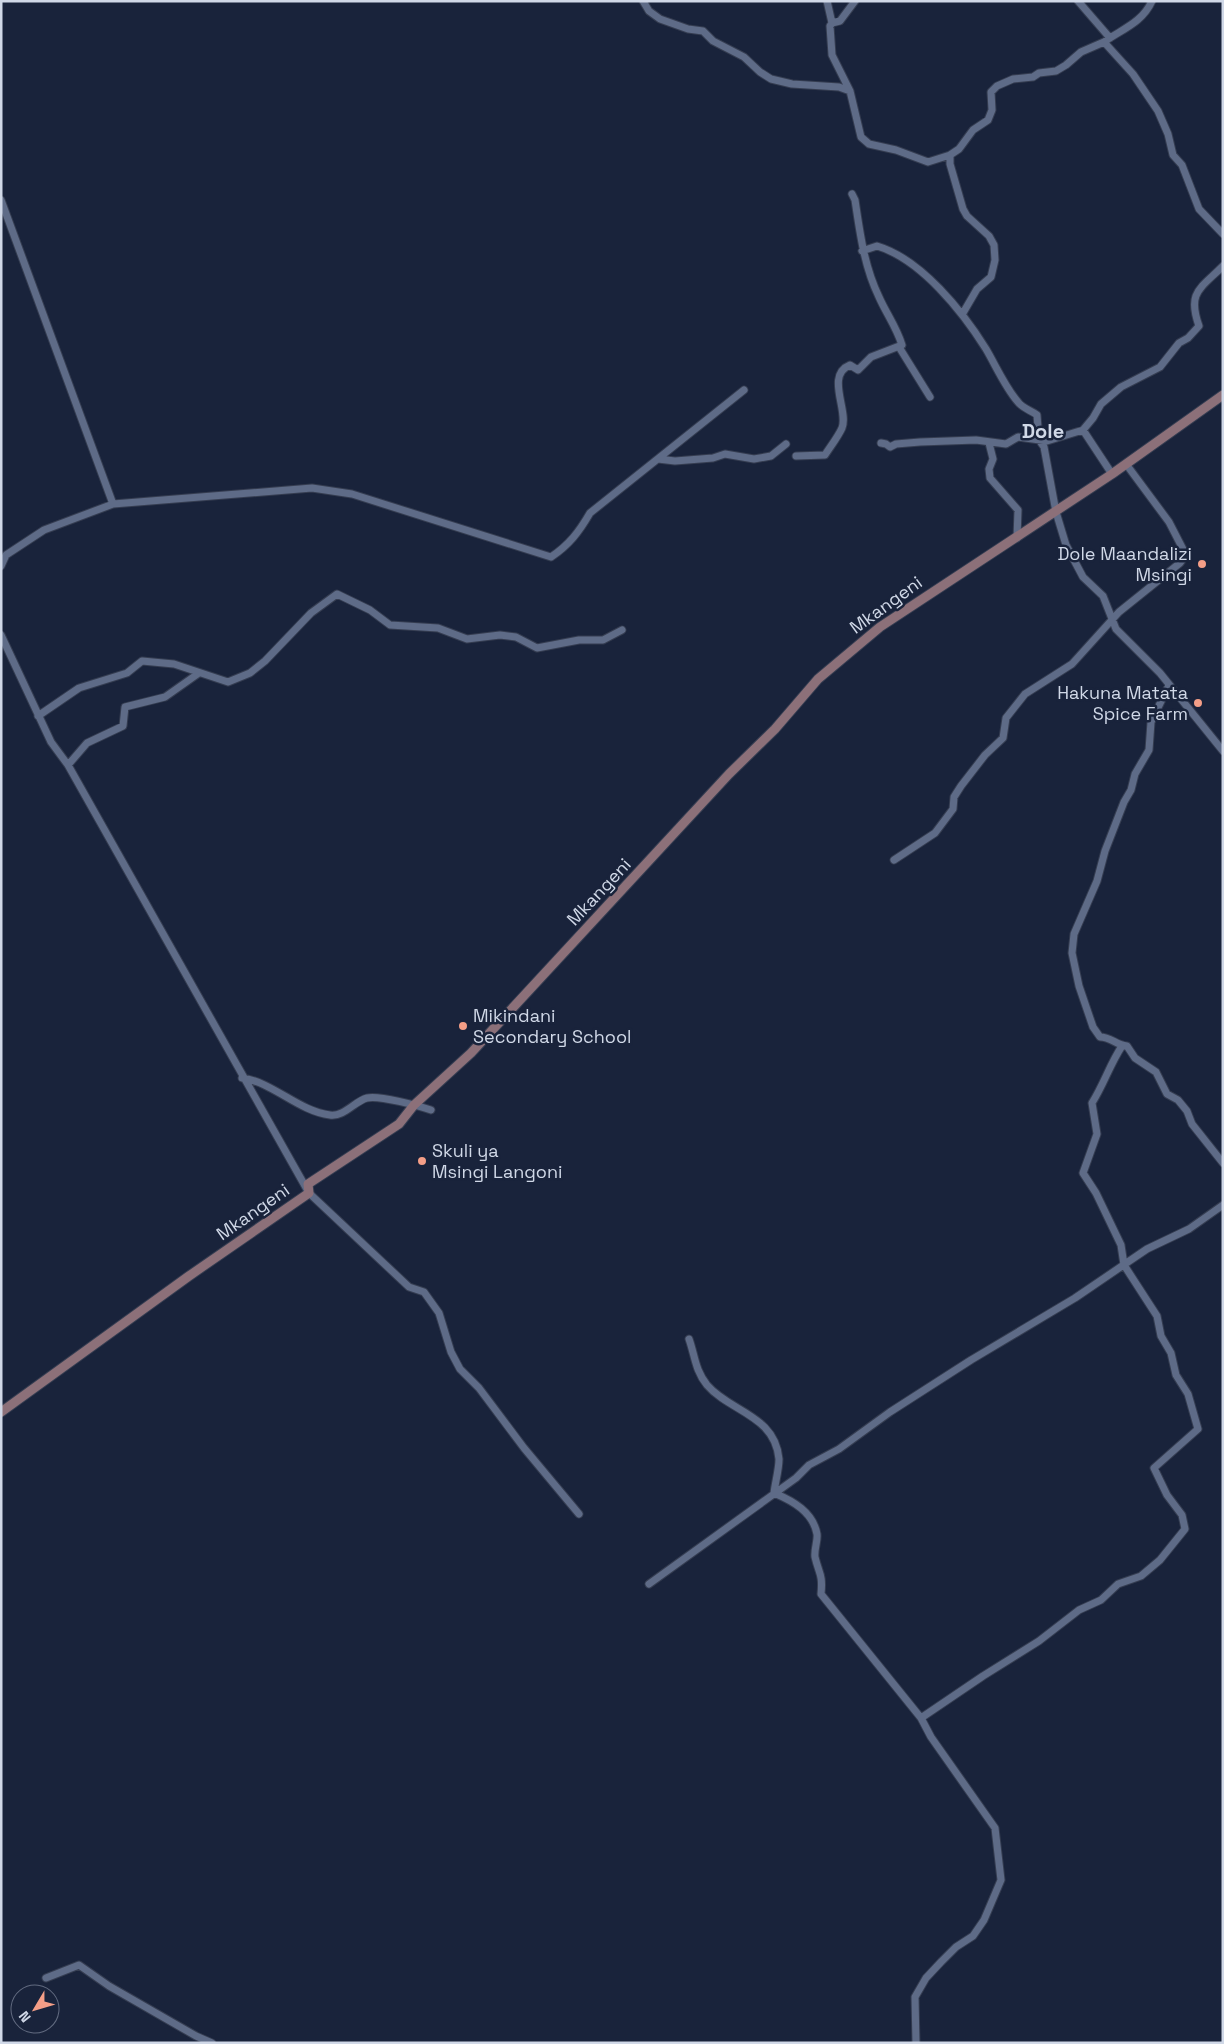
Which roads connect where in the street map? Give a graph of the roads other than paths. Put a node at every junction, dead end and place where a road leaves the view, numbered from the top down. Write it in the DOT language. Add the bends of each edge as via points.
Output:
graph roads {
  1 [pos="643,1"];
  2 [pos="827,1"];
  3 [pos="855,1"];
  4 [pos="1078,1"];
  5 [pos="1152,1"];
  6 [pos="832,23"];
  7 [pos="1107,40"];
  8 [pos="850,90"];
  9 [pos="950,154"];
  10 [pos="852,194"];
  11 [pos="1,200"];
  12 [pos="1223,234"];
  13 [pos="862,252"];
  14 [pos="1223,266"];
  15 [pos="963,313"];
  16 [pos="899,347"];
  17 [pos="744,390"];
  18 [pos="1223,395"];
  19 [pos="930,398"];
  20 [pos="1083,430"];
  21 [pos="1039,440"];
  22 [pos="881,443"];
  23 [pos="989,443"];
  24 [pos="786,444"];
  25 [pos="796,456"];
  26 [pos="658,459"];
  27 [pos="1126,464"];
  28 [pos="1112,474"];
  29 [pos="113,504"];
  30 [pos="1056,512"];
  31 [pos="1017,538"];
  32 [pos="1,566"];
  33 [pos="1111,620"];
  34 [pos="622,630"];
  35 [pos="1,635"];
  36 [pos="199,673"];
  37 [pos="1169,685"];
  38 [pos="38,716"];
  39 [pos="1223,751"];
  40 [pos="68,765"];
  41 [pos="894,860"];
  42 [pos="1122,1046"];
  43 [pos="242,1078"];
  44 [pos="414,1104"];
  45 [pos="431,1110"];
  46 [pos="1223,1163"];
  47 [pos="308,1193"];
  48 [pos="1223,1205"];
  49 [pos="1124,1265"];
  50 [pos="689,1339"];
  51 [pos="1,1412"];
  52 [pos="774,1493"];
  53 [pos="579,1514"];
  54 [pos="649,1584"];
  55 [pos="921,1718"];
  56 [pos="46,1978"];
  57 [pos="209,2042"];
  58 [pos="916,2043"];
  1 -- 8 [label="street" via="649,11 660,19 703,31 771,79"];
  2 -- 6 [label="street"];
  3 -- 6 [label="street" via="840,20"];
  4 -- 7 [label="street"];
  5 -- 7 [label="street" via="1133,25"];
  6 -- 8 [label="street" via="832,55"];
  7 -- 9 [label="street" via="1082,52 1056,71 1038,73 1033,78 1013,79 997,86 992,92 992,110 988,120 973,130 959,149"];
  7 -- 12 [label="street" via="1158,111 1173,155 1182,165 1199,209"];
  8 -- 9 [label="street" via="861,137 868,144 928,162"];
  9 -- 15 [label="street" via="963,209 994,245 991,277 977,289"];
  10 -- 13 [label="street"];
  11 -- 29 [label="street"];
  13 -- 15 [label="street" via="877,246 897,253"];
  13 -- 16 [label="street" via="878,297 897,327 902,345"];
  14 -- 20 [label="street" via="1197,291 1193,309 1199,326 1195,332 1179,343 1160,367 1121,387 1101,404"];
  15 -- 21 [label="street" via="966,323 986,349 1016,400 1037,415"];
  16 -- 19 [label="street"];
  16 -- 25 [label="street" via="871,357 858,370 847,366 841,375 838,396 842,427 824,455"];
  17 -- 26 [label="street"];
  18 -- 27 [label="street, Mkangeni"];
  20 -- 21 [label="street" via="1058,439"];
  20 -- 28 [label="street"];
  21 -- 23 [label="street" via="1018,438 1006,444"];
  21 -- 30 [label="street" via="1044,447"];
  22 -- 23 [label="street" via="890,447 920,442 976,440"];
  23 -- 31 [label="street" via="993,458 990,478 1018,510"];
  24 -- 26 [label="street" via="771,456 754,459 724,454 675,461"];
  26 -- 29 [label="street" via="590,514 580,532 551,557 352,494 312,488"];
  27 -- 28 [label="street, Mkangeni"];
  27 -- 33 [label="street" via="1169,522 1186,555"];
  28 -- 30 [label="street, Mkangeni"];
  29 -- 32 [label="street" via="44,530 6,555"];
  30 -- 31 [label="street, Mkangeni"];
  30 -- 33 [label="street" via="1066,545 1083,577 1104,596"];
  31 -- 44 [label="street, Mkangeni" via="956,575 880,628 818,679 472,1053"];
  33 -- 37 [label="street"];
  33 -- 41 [label="street" via="1072,664 1025,694 1006,718 1003,738 961,786 954,797 952,809 935,833"];
  34 -- 36 [label="street" via="603,640 579,640 537,648 516,637 500,635 467,639 438,628 390,625 370,610 337,594 311,613 250,673 228,682"];
  35 -- 38 [label="street"];
  36 -- 38 [label="street" via="174,664 142,661 127,673 79,688"];
  36 -- 40 [label="street" via="165,697 125,707 124,726 87,743"];
  37 -- 39 [label="street"];
  37 -- 42 [label="street" via="1151,722 1149,750 1135,774 1105,851 1097,881 1074,934 1072,953 1093,1027 1100,1037 1108,1037"];
  38 -- 40 [label="street" via="58,754"];
  40 -- 43 [label="street"];
  42 -- 46 [label="street" via="1127,1046 1135,1058 1156,1072 1167,1094 1178,1100 1187,1111 1192,1124"];
  42 -- 49 [label="street" via="1092,1103 1098,1134 1082,1173 1096,1193 1121,1245"];
  43 -- 44 [label="street" via="253,1079 300,1104 331,1115 368,1098"];
  43 -- 47 [label="street"];
  44 -- 45 [label="street"];
  44 -- 47 [label="street, Mkangeni" via="399,1124 308,1184"];
  47 -- 51 [label="street, Mkangeni"];
  47 -- 53 [label="street" via="409,1287 424,1292 439,1313 460,1369 479,1388"];
  48 -- 49 [label="street" via="1189,1229"];
  49 -- 52 [label="street" via="930,1386 839,1449 809,1465"];
  49 -- 55 [label="street" via="1157,1316 1161,1336 1171,1353 1176,1375 1188,1394 1198,1429 1154,1468 1167,1495 1182,1515 1185,1529 1160,1560 1141,1576 1118,1584 1101,1600 1079,1610 1039,1641"];
  50 -- 52 [label="street" via="693,1361 708,1386 758,1420 776,1445 779,1461"];
  52 -- 54 [label="street"];
  52 -- 55 [label="street" via="792,1500 813,1519 817,1536 815,1557 823,1576 821,1594"];
  55 -- 58 [label="street" via="995,1828 1001,1880 984,1920 973,1936 940,1962 915,1997"];
  56 -- 57 [label="street" via="79,1965 109,1986"];
}
